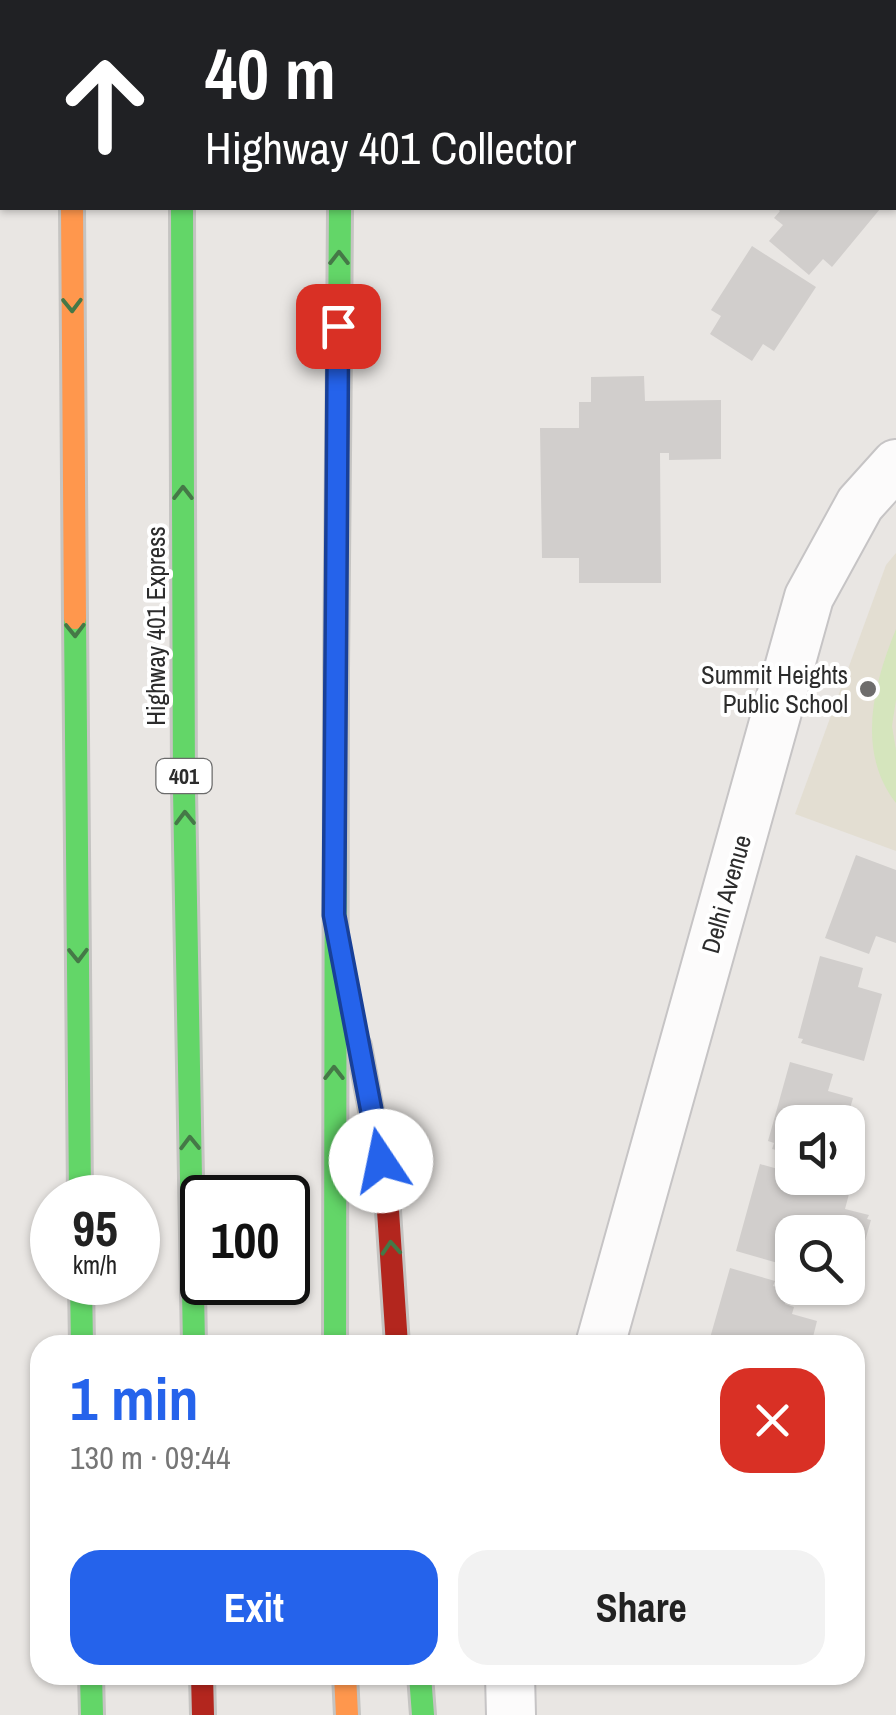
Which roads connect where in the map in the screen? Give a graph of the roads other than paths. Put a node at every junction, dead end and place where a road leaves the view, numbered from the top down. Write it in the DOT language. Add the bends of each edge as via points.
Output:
graph roads {
  1 [pos="72,210"];
  2 [pos="182,210"];
  3 [pos="340,210"];
  4 [pos="896,464"];
  5 [pos="334,915"];
  6 [pos="80,1175"];
  7 [pos="81,1305"];
  8 [pos="82,1335"];
  9 [pos="194,1335"];
  10 [pos="335,1335"];
  11 [pos="396,1335"];
  12 [pos="603,1335"];
  13 [pos="91,1685"];
  14 [pos="202,1685"];
  15 [pos="346,1685"];
  16 [pos="421,1685"];
  17 [pos="510,1685"];
  18 [pos="92,1715"];
  19 [pos="203,1715"];
  20 [pos="347,1715"];
  21 [pos="423,1715"];
  22 [pos="510,1715"];
  1 -- 6 [label="highway, one-way"];
  9 -- 2 [label="highway, Highway 401 Express / 401, one-way"];
  5 -- 3 [label="highway, one-way"];
  4 -- 12 [label="street, Delhi Avenue" via="860,504 808,597"];
  10 -- 5 [label="highway, one-way"];
  11 -- 5 [label="highway, one-way" via="388,1196"];
  7 -- 8 [label="highway"];
  13 -- 18 [label="highway"];
  14 -- 19 [label="highway"];
  15 -- 20 [label="highway"];
  16 -- 21 [label="highway"];
  17 -- 22 [label="street"];
}
